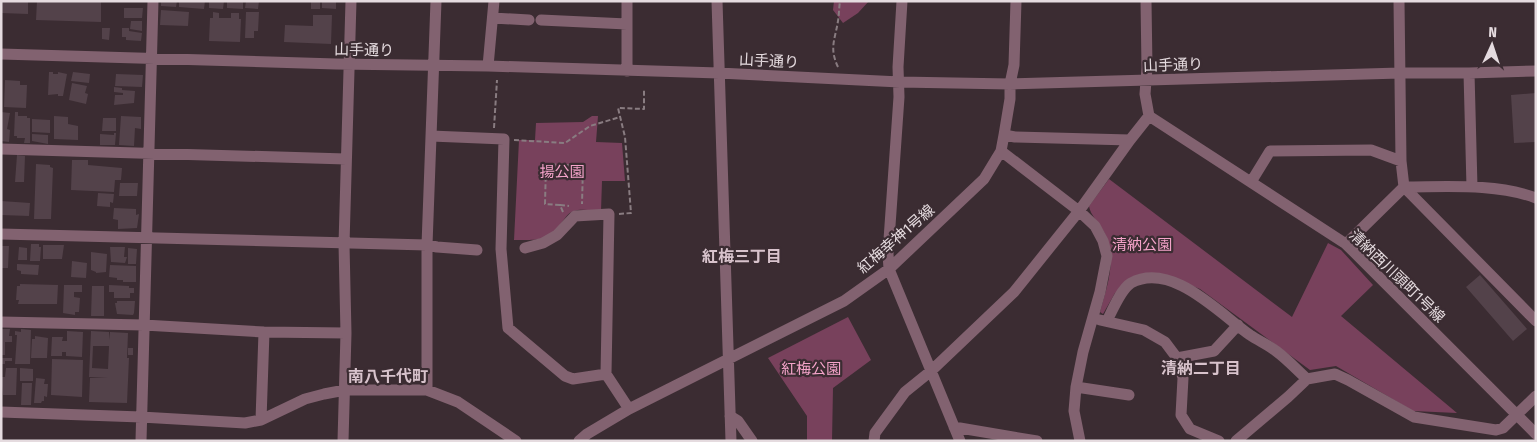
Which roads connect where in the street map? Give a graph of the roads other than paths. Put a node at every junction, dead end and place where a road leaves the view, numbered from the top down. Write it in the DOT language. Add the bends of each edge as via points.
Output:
graph roads {
  1 [pos="154,1"];
  2 [pos="350,1"];
  3 [pos="436,1"];
  4 [pos="494,1"];
  5 [pos="627,1"];
  6 [pos="718,1"];
  7 [pos="902,1"];
  8 [pos="1016,1"];
  9 [pos="1146,1"];
  10 [pos="1399,1"];
  11 [pos="493,18"];
  12 [pos="529,20"];
  13 [pos="541,20"];
  14 [pos="627,24"];
  15 [pos="1,54"];
  16 [pos="152,58"];
  17 [pos="350,64"];
  18 [pos="435,66"];
  19 [pos="488,66"];
  20 [pos="627,71"];
  21 [pos="1536,71"];
  22 [pos="719,73"];
  23 [pos="1400,73"];
  24 [pos="1469,73"];
  25 [pos="1146,81"];
  26 [pos="900,82"];
  27 [pos="1010,84"];
  28 [pos="1149,116"];
  29 [pos="1004,135"];
  30 [pos="431,136"];
  31 [pos="1130,140"];
  32 [pos="1,149"];
  33 [pos="1001,151"];
  34 [pos="150,153"];
  35 [pos="346,159"];
  36 [pos="1401,160"];
  37 [pos="1251,182"];
  38 [pos="1404,187"];
  39 [pos="1472,187"];
  40 [pos="1536,198"];
  41 [pos="1079,211"];
  42 [pos="1,234"];
  43 [pos="146,239"];
  44 [pos="344,244"];
  45 [pos="1346,244"];
  46 [pos="428,245"];
  47 [pos="525,248"];
  48 [pos="477,250"];
  49 [pos="889,269"];
  50 [pos="1094,319"];
  51 [pos="1106,321"];
  52 [pos="1536,321"];
  53 [pos="1,322"];
  54 [pos="144,325"];
  55 [pos="1238,325"];
  56 [pos="264,332"];
  57 [pos="346,333"];
  58 [pos="1177,358"];
  59 [pos="730,360"];
  60 [pos="931,371"];
  61 [pos="606,374"];
  62 [pos="1307,379"];
  63 [pos="1076,387"];
  64 [pos="345,390"];
  65 [pos="427,390"];
  66 [pos="1129,395"];
  67 [pos="1536,396"];
  68 [pos="629,409"];
  69 [pos="1,412"];
  70 [pos="1516,415"];
  71 [pos="730,416"];
  72 [pos="142,417"];
  73 [pos="261,420"];
  74 [pos="954,428"];
  75 [pos="1536,434"];
  76 [pos="1497,435"];
  77 [pos="141,441"];
  78 [pos="343,441"];
  79 [pos="516,441"];
  80 [pos="579,441"];
  81 [pos="731,441"];
  82 [pos="752,441"];
  83 [pos="874,441"];
  84 [pos="960,441"];
  85 [pos="1037,441"];
  86 [pos="1080,441"];
  87 [pos="1219,441"];
  88 [pos="1236,441"];
  1 -- 16 [label="street"];
  2 -- 17 [label="street"];
  3 -- 18 [label="street"];
  4 -- 11 [label="street"];
  5 -- 14 [label="street"];
  6 -- 22 [label="street"];
  7 -- 26 [label="street"];
  8 -- 27 [label="street, 紅梅幸神1号線" via="1014,66"];
  9 -- 25 [label="street"];
  10 -- 23 [label="street"];
  11 -- 12 [label="street"];
  11 -- 19 [label="street"];
  13 -- 14 [label="street"];
  14 -- 20 [label="street"];
  15 -- 16 [label="street, 山手通り"];
  16 -- 17 [label="street, 山手通り"];
  16 -- 34 [label="street"];
  17 -- 18 [label="street, 山手通り"];
  17 -- 35 [label="street"];
  18 -- 19 [label="street, 山手通り"];
  18 -- 30 [label="street"];
  19 -- 20 [label="street, 山手通り"];
  20 -- 22 [label="street, 山手通り"];
  21 -- 24 [label="street, 山手通り"];
  22 -- 26 [label="street, 山手通り"];
  22 -- 59 [label="street"];
  23 -- 24 [label="street, 山手通り"];
  23 -- 25 [label="street, 山手通り"];
  23 -- 36 [label="street"];
  24 -- 39 [label="street"];
  25 -- 27 [label="street, 山手通り"];
  25 -- 28 [label="street"];
  26 -- 27 [label="street, 山手通り"];
  26 -- 49 [label="street"];
  27 -- 29 [label="street, 紅梅幸神1号線"];
  28 -- 31 [label="street"];
  28 -- 37 [label="street, 清納西川頭町1号線"];
  29 -- 31 [label="street"];
  29 -- 33 [label="street, 紅梅幸神1号線"];
  30 -- 46 [label="street"];
  30 -- 61 [label="street" via="499,139 501,249 508,328 565,376 573,379"];
  31 -- 41 [label="street"];
  32 -- 34 [label="street"];
  33 -- 41 [label="street"];
  33 -- 49 [label="street, 紅梅幸神1号線" via="984,180"];
  34 -- 35 [label="street"];
  34 -- 43 [label="street"];
  35 -- 44 [label="street"];
  36 -- 37 [label="street" via="1371,150 1270,151"];
  36 -- 38 [label="street"];
  37 -- 45 [label="street, 清納西川頭町1号線"];
  38 -- 39 [label="street"];
  38 -- 45 [label="street"];
  38 -- 52 [label="street"];
  39 -- 40 [label="street" via="1524,193"];
  41 -- 50 [label="street" via="1095,226 1107,256"];
  41 -- 60 [label="street" via="1014,292"];
  42 -- 43 [label="street"];
  43 -- 44 [label="street"];
  43 -- 54 [label="street"];
  44 -- 46 [label="street"];
  44 -- 57 [label="street"];
  45 -- 70 [label="street, 清納西川頭町1号線"];
  46 -- 48 [label="street"];
  46 -- 65 [label="street"];
  47 -- 61 [label="street" via="557,236 575,216 610,214"];
  49 -- 59 [label="street, 紅梅幸神1号線" via="844,301"];
  49 -- 60 [label="street"];
  50 -- 51 [label="street"];
  50 -- 63 [label="street"];
  51 -- 55 [label="street" via="1130,284 1147,279 1165,279 1198,294"];
  51 -- 58 [label="street" via="1144,330 1165,342"];
  53 -- 54 [label="street"];
  54 -- 56 [label="street"];
  54 -- 72 [label="street"];
  55 -- 58 [label="street" via="1214,351"];
  55 -- 62 [label="street" via="1277,351"];
  56 -- 57 [label="street"];
  56 -- 73 [label="street"];
  57 -- 64 [label="street"];
  58 -- 87 [label="street" via="1183,378 1181,415 1190,429"];
  59 -- 68 [label="street, 紅梅幸神1号線"];
  59 -- 71 [label="street"];
  60 -- 74 [label="street"];
  60 -- 83 [label="street" via="905,392 875,433"];
  61 -- 68 [label="street"];
  62 -- 76 [label="street" via="1335,374 1414,418"];
  62 -- 88 [label="street"];
  63 -- 66 [label="street"];
  63 -- 86 [label="street" via="1074,411"];
  64 -- 65 [label="street"];
  64 -- 73 [label="street" via="305,399"];
  64 -- 78 [label="street"];
  65 -- 79 [label="street" via="458,402"];
  67 -- 70 [label="street"];
  68 -- 80 [label="street, 紅梅幸神1号線"];
  69 -- 72 [label="street"];
  70 -- 75 [label="street, 清納西川頭町1号線"];
  70 -- 76 [label="street"];
  71 -- 81 [label="street"];
  71 -- 82 [label="street" via="738,421"];
  72 -- 73 [label="street" via="245,423"];
  72 -- 77 [label="street"];
  74 -- 84 [label="street"];
  74 -- 85 [label="street"];
}
